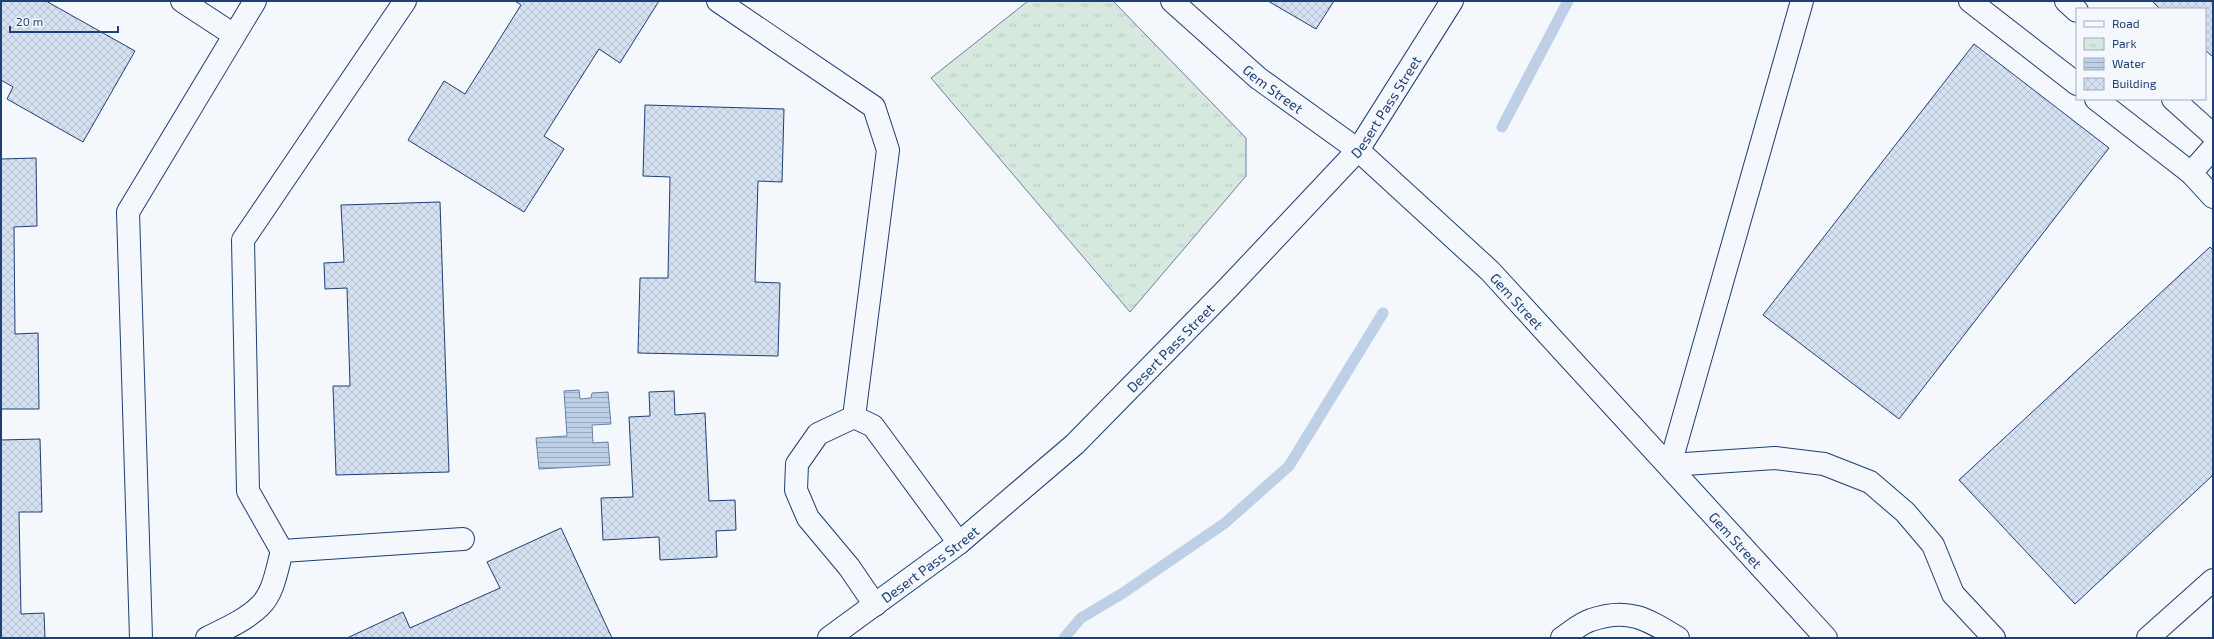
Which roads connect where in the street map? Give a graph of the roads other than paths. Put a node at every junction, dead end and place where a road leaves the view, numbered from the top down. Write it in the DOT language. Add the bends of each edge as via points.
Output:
graph roads {
  1 [pos="182,1"];
  2 [pos="255,1"];
  3 [pos="718,1"];
  4 [pos="1172,1"];
  5 [pos="1452,1"];
  6 [pos="1802,1"];
  7 [pos="1970,1"];
  8 [pos="2066,1"];
  9 [pos="398,4"];
  10 [pos="2076,10"];
  11 [pos="234,35"];
  12 [pos="2076,83"];
  13 [pos="2097,100"];
  14 [pos="2174,100"];
  15 [pos="2213,135"];
  16 [pos="2213,148"];
  17 [pos="1358,150"];
  18 [pos="2191,172"];
  19 [pos="2213,197"];
  20 [pos="854,417"];
  21 [pos="1670,465"];
  22 [pos="463,539"];
  23 [pos="959,543"];
  24 [pos="282,551"];
  25 [pos="2213,580"];
  26 [pos="875,605"];
  27 [pos="243,630"];
  28 [pos="1993,637"];
  29 [pos="141,638"];
  30 [pos="207,638"];
  31 [pos="828,638"];
  32 [pos="1562,638"];
  33 [pos="1678,638"];
  34 [pos="1826,638"];
  35 [pos="2148,638"];
  1 -- 11 [label="street"];
  2 -- 11 [label="street"];
  3 -- 20 [label="street" via="874,107 877,114 888,150"];
  4 -- 17 [label="street, Gem Street" via="1258,78"];
  5 -- 17 [label="street, Desert Pass Street"];
  6 -- 21 [label="street"];
  7 -- 12 [label="street"];
  8 -- 10 [label="street"];
  9 -- 24 [label="street" via="243,240 248,491"];
  11 -- 29 [label="street" via="128,212"];
  13 -- 18 [label="street"];
  14 -- 15 [label="street"];
  16 -- 18 [label="street"];
  17 -- 21 [label="street, Gem Street" via="1490,271"];
  17 -- 23 [label="street, Desert Pass Street" via="1228,288 1075,444"];
  18 -- 19 [label="street"];
  20 -- 23 [label="street" via="873,426"];
  20 -- 26 [label="street" via="818,434 797,464 796,490 808,518"];
  21 -- 28 [label="street" via="1775,458 1824,464 1870,482 1905,512 1933,545 1953,594"];
  21 -- 34 [label="street, Gem Street"];
  22 -- 24 [label="street"];
  23 -- 26 [label="street, Desert Pass Street"];
  24 -- 27 [label="street" via="270,590"];
  25 -- 35 [label="street"];
  26 -- 31 [label="street, Desert Pass Street"];
  27 -- 30 [label="street"];
  32 -- 33 [label="street" via="1590,620 1622,613 1652,622"];
}
